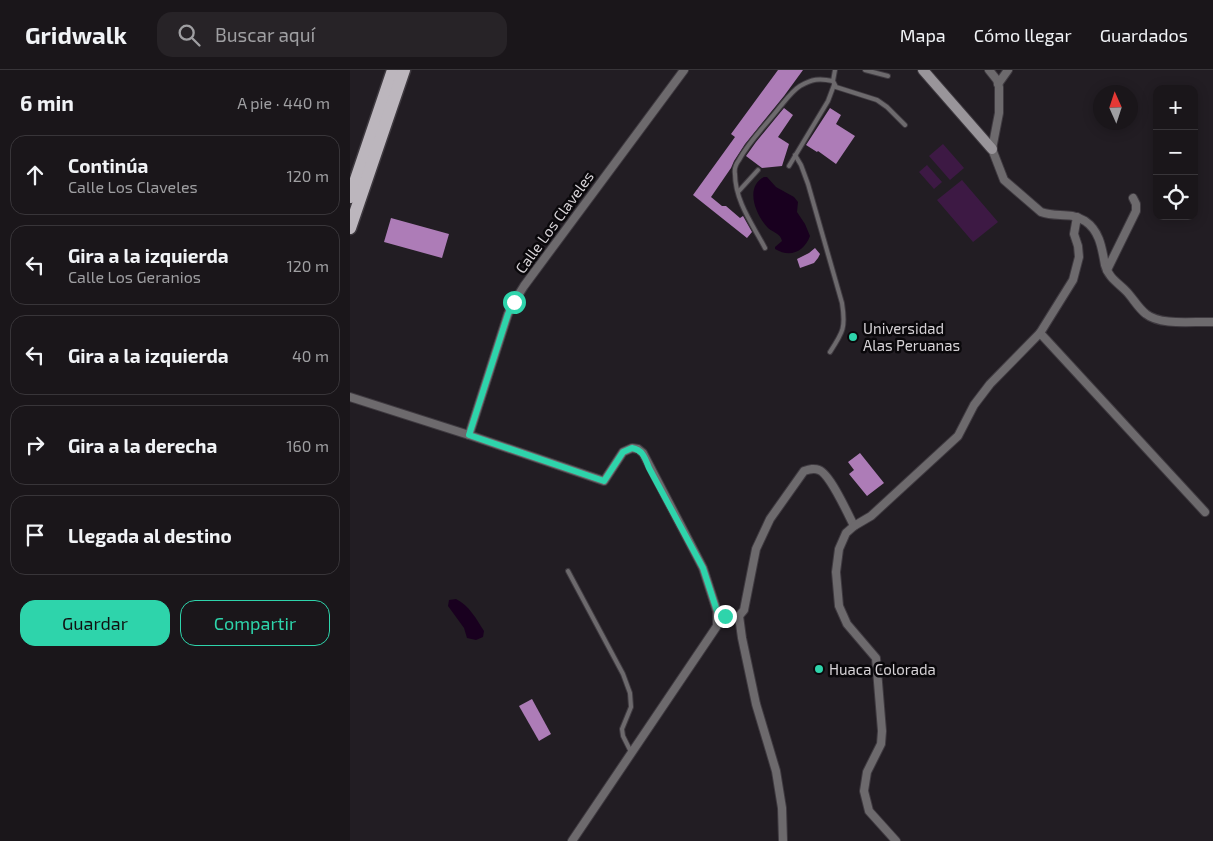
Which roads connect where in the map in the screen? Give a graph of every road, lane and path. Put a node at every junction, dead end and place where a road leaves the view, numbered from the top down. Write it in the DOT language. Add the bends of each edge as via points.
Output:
graph roads {
  1 [pos="393,70"];
  2 [pos="404,70"];
  3 [pos="684,70"];
  4 [pos="834,70"];
  5 [pos="865,70"];
  6 [pos="923,70"];
  7 [pos="989,70"];
  8 [pos="1008,70"];
  9 [pos="888,76"];
  10 [pos="834,82"];
  11 [pos="998,84"];
  12 [pos="905,125"];
  13 [pos="992,149"];
  14 [pos="795,155"];
  15 [pos="789,166"];
  16 [pos="758,170"];
  17 [pos="738,192"];
  18 [pos="350,197"];
  19 [pos="1132,198"];
  20 [pos="1077,217"];
  21 [pos="350,228"];
  22 [pos="765,248"];
  23 [pos="1107,270"];
  24 [pos="1213,322"];
  25 [pos="1040,333"];
  26 [pos="830,352"];
  27 [pos="350,397"];
  28 [pos="469,435"];
  29 [pos="1204,512"];
  30 [pos="854,526"];
  31 [pos="568,571"];
  32 [pos="717,611"];
  33 [pos="739,616"];
  34 [pos="632,752"];
  35 [pos="572,841"];
  36 [pos="783,841"];
  37 [pos="896,841"];
  1 -- 18 [label="main road"];
  2 -- 21 [label="main road"];
  3 -- 28 [label="street, Calle Los Claveles" via="514,302"];
  4 -- 10 [label="lane"];
  5 -- 9 [label="lane"];
  6 -- 13 [label="street"];
  7 -- 11 [label="street"];
  8 -- 11 [label="street"];
  10 -- 12 [label="lane" via="836,87 882,103"];
  10 -- 14 [label="lane" via="828,101"];
  10 -- 17 [label="lane" via="822,78 797,87 735,166"];
  11 -- 13 [label="street" via="999,113"];
  13 -- 20 [label="street" via="1004,180 1037,209 1047,214"];
  14 -- 15 [label="lane"];
  14 -- 26 [label="lane" via="808,184 842,303 844,326"];
  16 -- 17 [label="lane"];
  17 -- 22 [label="lane"];
  19 -- 23 [label="street" via="1136,211"];
  20 -- 23 [label="street" via="1088,224 1101,242"];
  20 -- 25 [label="street" via="1074,234 1079,257 1073,280"];
  23 -- 24 [label="street" via="1144,313 1154,319"];
  25 -- 29 [label="street"];
  25 -- 30 [label="street" via="990,384 974,405 958,436 871,516"];
  27 -- 28 [label="street"];
  28 -- 32 [label="street" via="604,481 623,452 638,449 703,568"];
  30 -- 33 [label="street" via="833,485 821,470 812,468 804,471 770,519 756,549 744,610"];
  30 -- 37 [label="street" via="846,533 839,549 836,572 839,606 847,624 876,658 881,744 867,772 864,791 869,811"];
  31 -- 34 [label="lane" via="630,693 631,707 622,729"];
  32 -- 33 [label="street" via="725,616"];
  32 -- 34 [label="street" via="717,626"];
  33 -- 36 [label="street" via="756,704 776,771"];
  34 -- 35 [label="street"];
}
